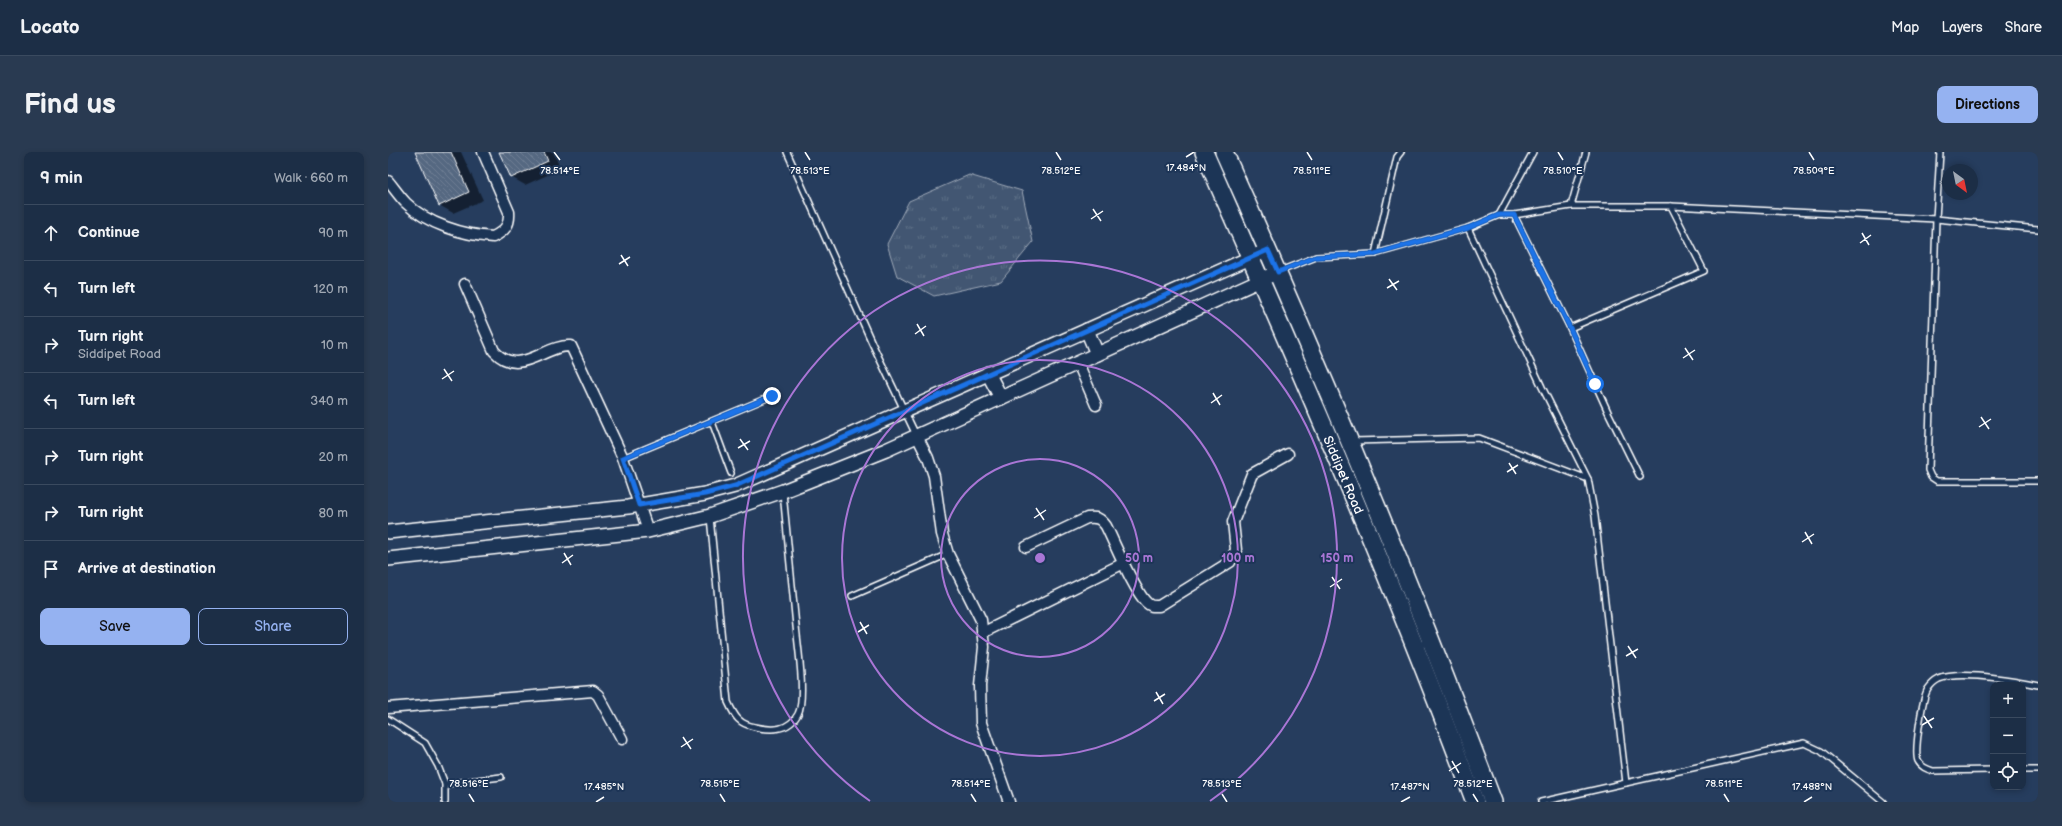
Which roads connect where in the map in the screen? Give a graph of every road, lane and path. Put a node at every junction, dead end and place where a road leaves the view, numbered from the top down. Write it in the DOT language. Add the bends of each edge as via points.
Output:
graph roads {
  1 [pos="483,152"];
  2 [pos="787,152"];
  3 [pos="1204,152"];
  4 [pos="1224,152"];
  5 [pos="1401,152"];
  6 [pos="1532,152"];
  7 [pos="1586,152"];
  8 [pos="1940,152"];
  9 [pos="1397,155"];
  10 [pos="388,181"];
  11 [pos="1571,206"];
  12 [pos="1671,206"];
  13 [pos="1499,215"];
  14 [pos="1514,215"];
  15 [pos="1936,219"];
  16 [pos="1468,228"];
  17 [pos="2038,229"];
  18 [pos="1268,250"];
  19 [pos="1375,254"];
  20 [pos="1251,258"];
  21 [pos="1278,272"];
  22 [pos="1260,280"];
  23 [pos="465,284"];
  24 [pos="1570,328"];
  25 [pos="1087,330"];
  26 [pos="1097,354"];
  27 [pos="1078,362"];
  28 [pos="988,373"];
  29 [pos="772,396"];
  30 [pos="1001,398"];
  31 [pos="1096,405"];
  32 [pos="904,411"];
  33 [pos="712,422"];
  34 [pos="917,436"];
  35 [pos="1348,441"];
  36 [pos="1288,454"];
  37 [pos="623,458"];
  38 [pos="731,473"];
  39 [pos="1640,477"];
  40 [pos="1588,479"];
  41 [pos="2038,481"];
  42 [pos="783,491"];
  43 [pos="639,505"];
  44 [pos="710,516"];
  45 [pos="648,531"];
  46 [pos="388,532"];
  47 [pos="1026,547"];
  48 [pos="948,554"];
  49 [pos="388,559"];
  50 [pos="1124,563"];
  51 [pos="852,596"];
  52 [pos="982,633"];
  53 [pos="2038,685"];
  54 [pos="388,708"];
  55 [pos="388,719"];
  56 [pos="622,739"];
  57 [pos="1990,770"];
  58 [pos="2026,770"];
  59 [pos="2038,770"];
  60 [pos="502,777"];
  61 [pos="1626,783"];
  62 [pos="445,784"];
  63 [pos="445,802"];
  64 [pos="1009,802"];
  65 [pos="1475,802"];
  66 [pos="1493,802"];
  67 [pos="1541,802"];
  68 [pos="1883,802"];
  1 -- 10 [label="street" via="509,212 507,228 493,237 430,221 406,203"];
  2 -- 32 [label="lane"];
  3 -- 20 [label="main road, Siddipet Road"];
  4 -- 18 [label="main road, Siddipet Road"];
  5 -- 9 [label="lane"];
  6 -- 13 [label="lane"];
  7 -- 11 [label="lane"];
  8 -- 15 [label="lane"];
  9 -- 19 [label="lane"];
  11 -- 12 [label="lane"];
  11 -- 14 [label="lane"];
  12 -- 15 [label="lane"];
  12 -- 24 [label="lane" via="1704,271"];
  13 -- 14 [label="lane"];
  13 -- 16 [label="lane"];
  14 -- 24 [label="lane"];
  15 -- 17 [label="lane"];
  15 -- 41 [label="lane" via="1928,470 1937,481"];
  16 -- 19 [label="lane"];
  16 -- 40 [label="lane"];
  18 -- 20 [label="street"];
  18 -- 21 [label="main road, Siddipet Road"];
  19 -- 21 [label="lane" via="1316,257"];
  20 -- 22 [label="main road, Siddipet Road"];
  20 -- 25 [label="street"];
  21 -- 22 [label="street"];
  21 -- 35 [label="main road, Siddipet Road"];
  22 -- 26 [label="street"];
  22 -- 65 [label="main road, Siddipet Road" via="1428,675"];
  23 -- 37 [label="street" via="494,351 500,357 519,362 564,346 571,346"];
  24 -- 39 [label="lane"];
  25 -- 26 [label="street"];
  25 -- 28 [label="street"];
  26 -- 27 [label="street"];
  27 -- 30 [label="street"];
  27 -- 31 [label="street"];
  28 -- 30 [label="street"];
  28 -- 32 [label="street"];
  29 -- 33 [label="lane"];
  30 -- 34 [label="street"];
  32 -- 34 [label="lane"];
  32 -- 43 [label="street" via="735,486 705,494"];
  33 -- 37 [label="lane"];
  33 -- 38 [label="lane"];
  34 -- 42 [label="street"];
  34 -- 48 [label="street" via="934,476 942,534"];
  35 -- 40 [label="lane" via="1479,438"];
  35 -- 66 [label="main road, Siddipet Road" via="1443,669"];
  36 -- 50 [label="street" via="1252,474 1233,522 1236,550 1230,562 1153,607 1138,592"];
  37 -- 43 [label="street"];
  40 -- 61 [label="lane" via="1595,516"];
  42 -- 44 [label="street"];
  42 -- 44 [label="lane" via="801,704 794,720 782,729 744,725 733,713 728,702"];
  43 -- 45 [label="street"];
  43 -- 46 [label="street"];
  44 -- 45 [label="street"];
  45 -- 49 [label="street"];
  47 -- 50 [label="street" via="1087,518 1096,517 1106,526"];
  48 -- 51 [label="lane"];
  48 -- 52 [label="street" via="981,620"];
  50 -- 52 [label="street"];
  52 -- 64 [label="street" via="984,647 980,686 981,723"];
  53 -- 57 [label="lane" via="1953,675 1937,680 1927,690 1917,738 1916,756 1919,762 1924,768 1933,770"];
  54 -- 56 [label="street" via="593,691 598,695"];
  55 -- 62 [label="lane" via="425,743"];
  58 -- 59 [label="lane"];
  60 -- 62 [label="lane"];
  61 -- 67 [label="lane"];
  61 -- 68 [label="lane" via="1804,743 1821,751"];
  62 -- 63 [label="lane"];
}
